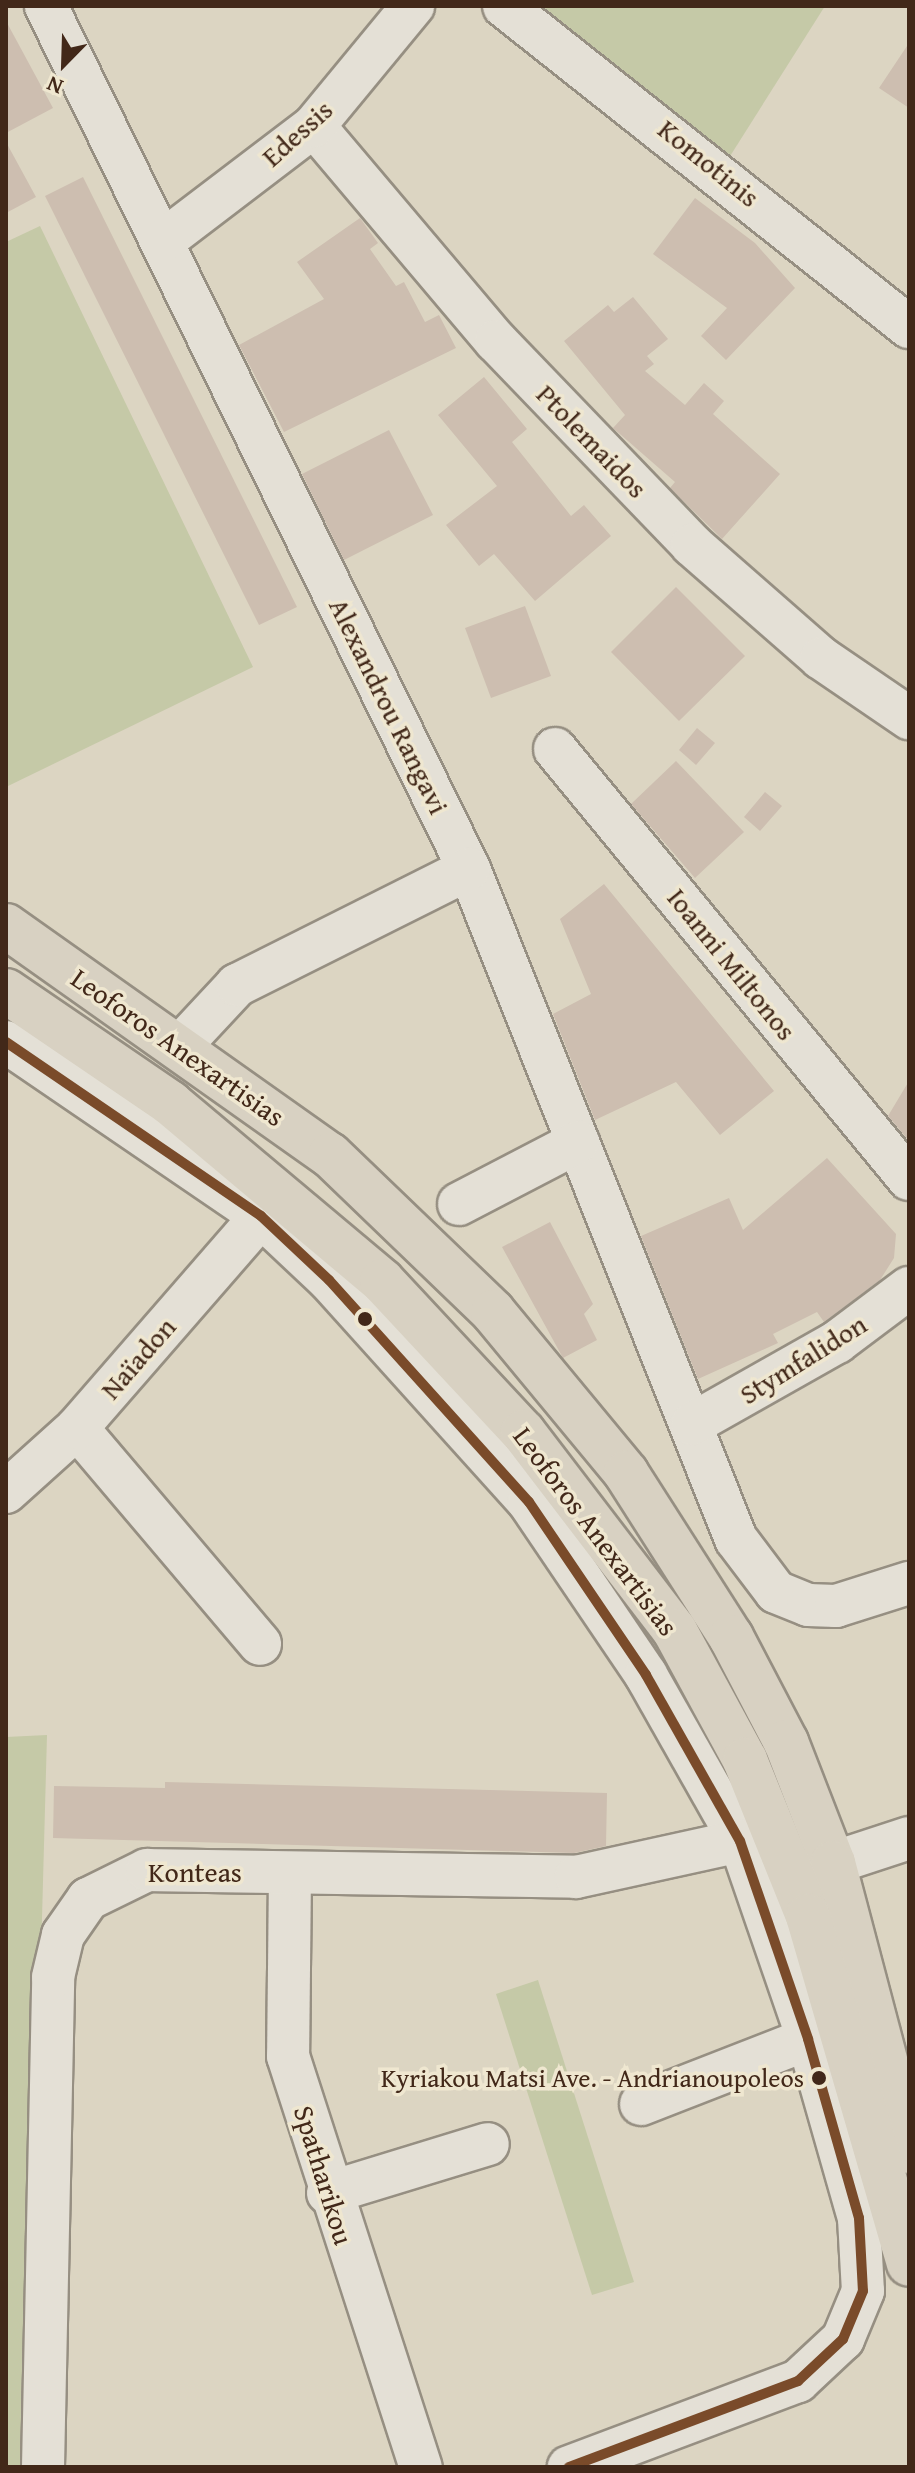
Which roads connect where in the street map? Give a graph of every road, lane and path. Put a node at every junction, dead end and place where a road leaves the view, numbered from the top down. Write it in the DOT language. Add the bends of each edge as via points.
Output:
graph roads {
  1 [pos="413,6"];
  2 [pos="504,6"];
  3 [pos="50,7"];
  4 [pos="314,126"];
  5 [pos="163,241"];
  6 [pos="909,327"];
  7 [pos="909,718"];
  8 [pos="555,749"];
  9 [pos="469,869"];
  10 [pos="6,926"];
  11 [pos="6,991"];
  12 [pos="182,1044"];
  13 [pos="12,1058"];
  14 [pos="578,1142"];
  15 [pos="909,1179"];
  16 [pos="459,1204"];
  17 [pos="261,1216"];
  18 [pos="909,1288"];
  19 [pos="692,1424"];
  20 [pos="77,1428"];
  21 [pos="6,1492"];
  22 [pos="909,1583"];
  23 [pos="260,1644"];
  24 [pos="909,1838"];
  25 [pos="740,1841"];
  26 [pos="833,1863"];
  27 [pos="290,1873"];
  28 [pos="808,2039"];
  29 [pos="641,2104"];
  30 [pos="907,2138"];
  31 [pos="488,2144"];
  32 [pos="328,2193"];
  33 [pos="909,2264"];
  34 [pos="43,2467"];
  35 [pos="421,2467"];
  36 [pos="569,2467"];
  1 -- 4 [label="street, Edessis"];
  2 -- 6 [label="street, Komotinis"];
  3 -- 5 [label="street, Alexandrou Rangavi"];
  4 -- 5 [label="street, Edessis"];
  4 -- 7 [label="street, Ptolemaidos" via="496,341 692,545 821,658"];
  5 -- 9 [label="street, Alexandrou Rangavi"];
  8 -- 15 [label="street, Ioanni Miltonos"];
  9 -- 12 [label="street" via="237,985"];
  9 -- 14 [label="street, Alexandrou Rangavi"];
  10 -- 12 [label="main road, Leoforos Anexartisias"];
  11 -- 33 [label="main road, Leoforos Anexartisias" via="170,1103 382,1281 523,1432 675,1631 745,1760 808,1916"];
  12 -- 26 [label="main road, Leoforos Anexartisias" via="357,1180 493,1312 626,1473 731,1637 786,1742"];
  13 -- 17 [label="street"];
  14 -- 16 [label="street"];
  14 -- 19 [label="street, Alexandrou Rangavi"];
  17 -- 20 [label="street, Naïadon"];
  17 -- 25 [label="street" via="329,1280 529,1502 646,1675"];
  18 -- 19 [label="street, Stymfalidon" via="837,1342"];
  19 -- 22 [label="street, Alexandrou Rangavi" via="736,1539 776,1592 808,1605 836,1606"];
  20 -- 21 [label="street, Naïadon"];
  20 -- 23 [label="street"];
  24 -- 26 [label="street"];
  25 -- 27 [label="street, Konteas" via="603,1875"];
  25 -- 28 [label="street"];
  26 -- 30 [label="main road, Leoforos Anexartisias"];
  27 -- 32 [label="street, Spatharikou" via="288,2056"];
  27 -- 34 [label="street, Konteas" via="126,1874 88,1899 63,1935 53,1977"];
  28 -- 29 [label="street"];
  28 -- 36 [label="street" via="863,2238 866,2272 847,2332 798,2381"];
  31 -- 32 [label="street"];
  32 -- 35 [label="street, Spatharikou"];
}
